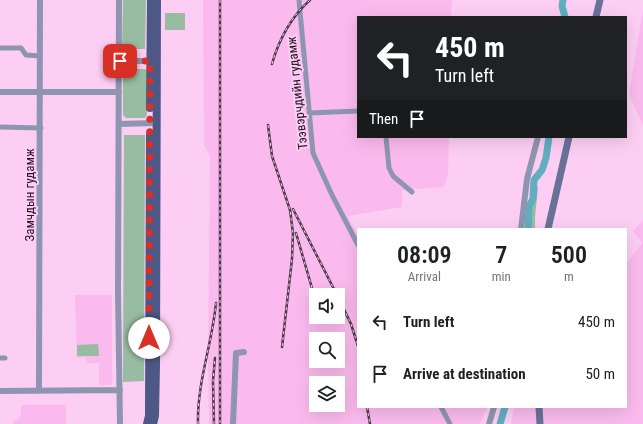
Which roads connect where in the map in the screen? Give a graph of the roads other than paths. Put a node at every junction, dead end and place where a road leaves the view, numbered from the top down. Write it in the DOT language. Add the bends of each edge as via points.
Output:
graph roads {
  1 [pos="40,0"];
  2 [pos="119,0"];
  3 [pos="151,0"];
  4 [pos="156,0"];
  5 [pos="299,0"];
  6 [pos="600,0"];
  7 [pos="596,16"];
  8 [pos="0,48"];
  9 [pos="40,56"];
  10 [pos="120,61"];
  11 [pos="153,61"];
  12 [pos="0,92"];
  13 [pos="120,92"];
  14 [pos="41,93"];
  15 [pos="357,111"];
  16 [pos="309,113"];
  17 [pos="153,123"];
  18 [pos="119,124"];
  19 [pos="0,128"];
  20 [pos="41,128"];
  21 [pos="386,138"];
  22 [pos="538,138"];
  23 [pos="569,138"];
  24 [pos="412,192"];
  25 [pos="522,228"];
  26 [pos="548,228"];
  27 [pos="357,243"];
  28 [pos="244,352"];
  29 [pos="40,390"];
  30 [pos="120,390"];
  31 [pos="0,391"];
  32 [pos="442,408"];
  33 [pos="494,408"];
  34 [pos="539,408"];
  35 [pos="120,424"];
  36 [pos="147,424"];
  37 [pos="153,424"];
  38 [pos="233,424"];
  39 [pos="450,424"];
  40 [pos="490,424"];
  41 [pos="540,424"];
  1 -- 9 [label="street, Замчдын гудамж"];
  2 -- 10 [label="street"];
  3 -- 11 [label="main road"];
  4 -- 11 [label="main road"];
  5 -- 16 [label="street, Тээвэрчдийн гудамж"];
  6 -- 7 [label="main road"];
  8 -- 9 [label="street" via="21,48 26,55"];
  9 -- 14 [label="street, Замчдын гудамж"];
  10 -- 11 [label="street"];
  10 -- 13 [label="street"];
  11 -- 17 [label="main road"];
  12 -- 14 [label="street"];
  13 -- 14 [label="street"];
  13 -- 18 [label="street"];
  14 -- 20 [label="street, Замчдын гудамж"];
  15 -- 16 [label="street"];
  16 -- 27 [label="street, Тээвэрчдийн гудамж" via="314,155"];
  17 -- 18 [label="street"];
  17 -- 36 [label="main road"];
  17 -- 37 [label="main road" via="156,358"];
  18 -- 30 [label="street"];
  19 -- 20 [label="street"];
  20 -- 29 [label="street, Замчдын гудамж"];
  21 -- 24 [label="street" via="389,168 393,176"];
  22 -- 25 [label="street" via="527,179"];
  23 -- 26 [label="main road"];
  28 -- 38 [label="street" via="236,353"];
  29 -- 30 [label="street"];
  29 -- 31 [label="street"];
  30 -- 35 [label="street"];
  32 -- 39 [label="street"];
  33 -- 40 [label="street"];
  34 -- 41 [label="main road"];
}
